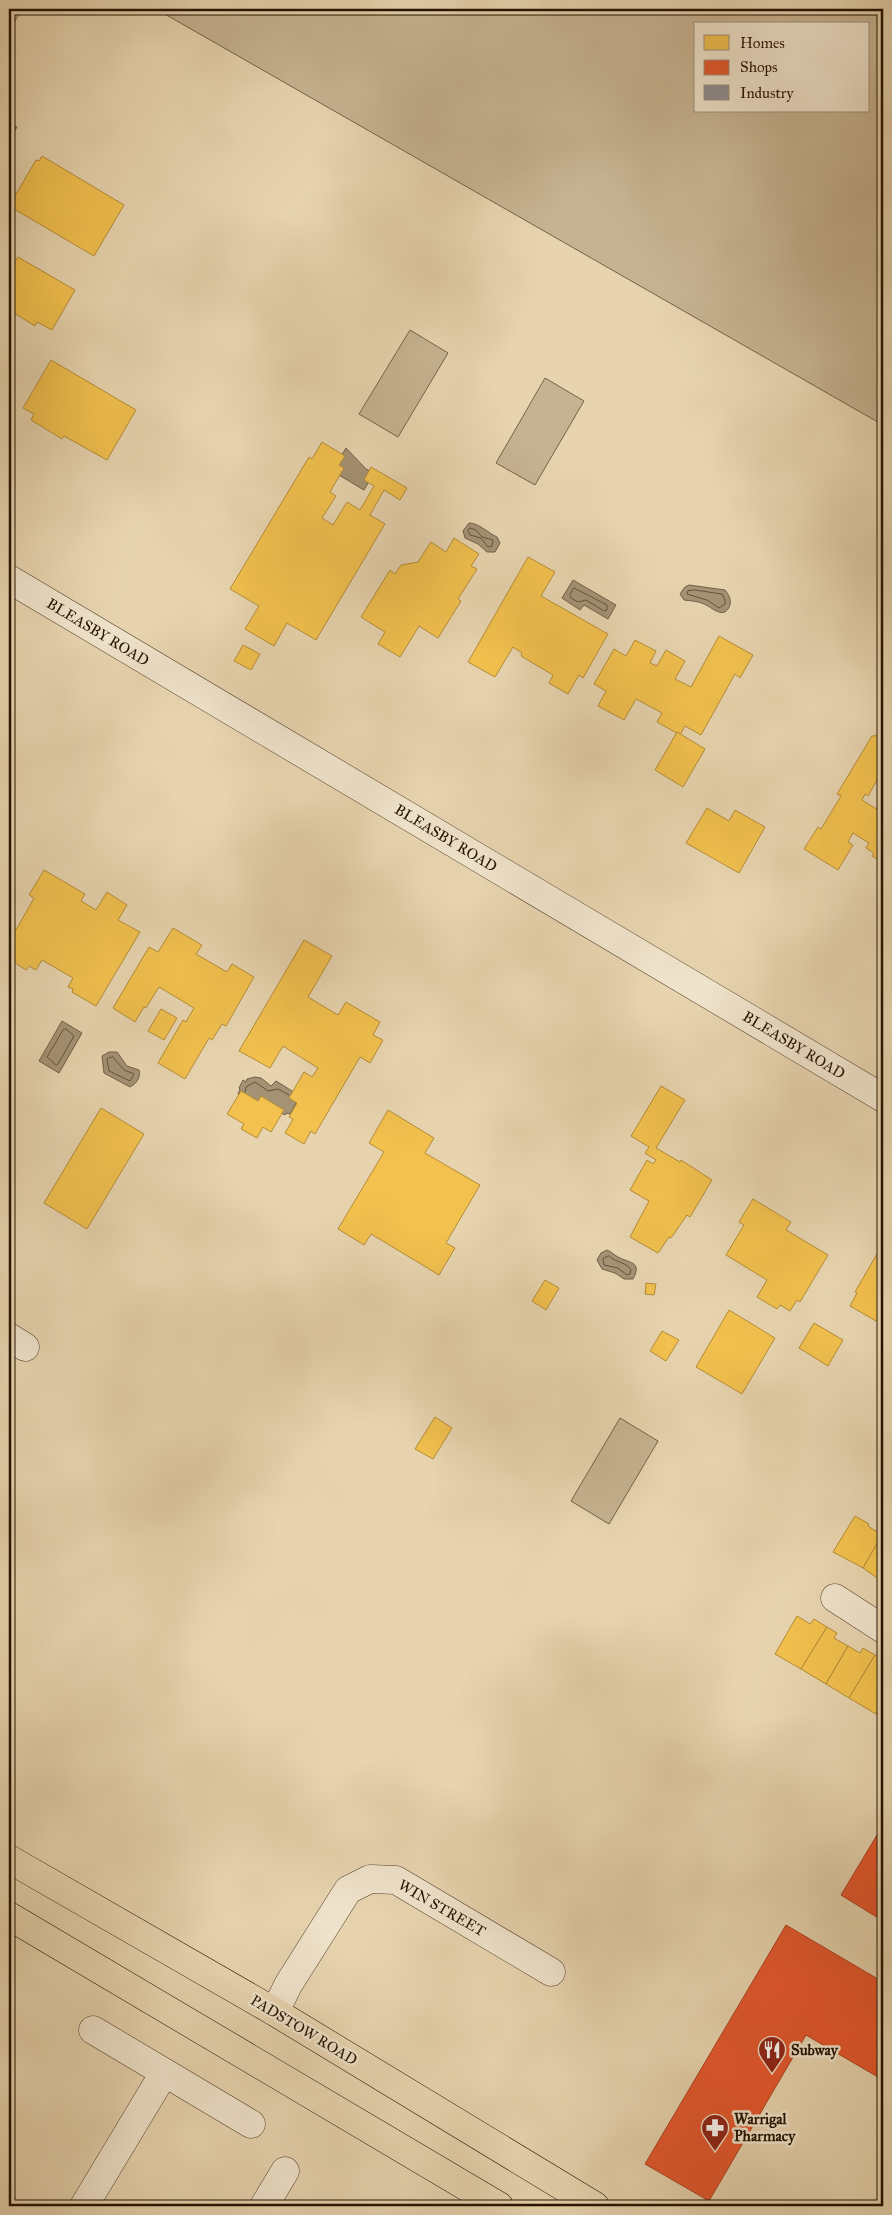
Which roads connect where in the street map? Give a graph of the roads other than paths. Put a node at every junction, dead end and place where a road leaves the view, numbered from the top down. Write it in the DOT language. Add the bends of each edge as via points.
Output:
graph roads {
  1 [pos="9,579"];
  2 [pos="883,1098"];
  3 [pos="835,1598"];
  4 [pos="883,1628"];
  5 [pos="9,1859"];
  6 [pos="9,1916"];
  7 [pos="551,1972"];
  8 [pos="275,2012"];
  9 [pos="93,2030"];
  10 [pos="164,2073"];
  11 [pos="251,2124"];
  12 [pos="284,2171"];
  13 [pos="84,2206"];
  14 [pos="264,2206"];
  15 [pos="499,2206"];
  16 [pos="595,2206"];
  1 -- 2 [label="street, BLEASBY ROAD"];
  3 -- 4 [label="street"];
  5 -- 8 [label="main road, PADSTOW ROAD"];
  6 -- 15 [label="main road"];
  7 -- 8 [label="street, WIN STREET" via="396,1880 370,1879 348,1890 288,1985"];
  8 -- 16 [label="main road, PADSTOW ROAD"];
  9 -- 10 [label="street"];
  10 -- 11 [label="street"];
  10 -- 13 [label="street"];
  12 -- 14 [label="street"];
}
